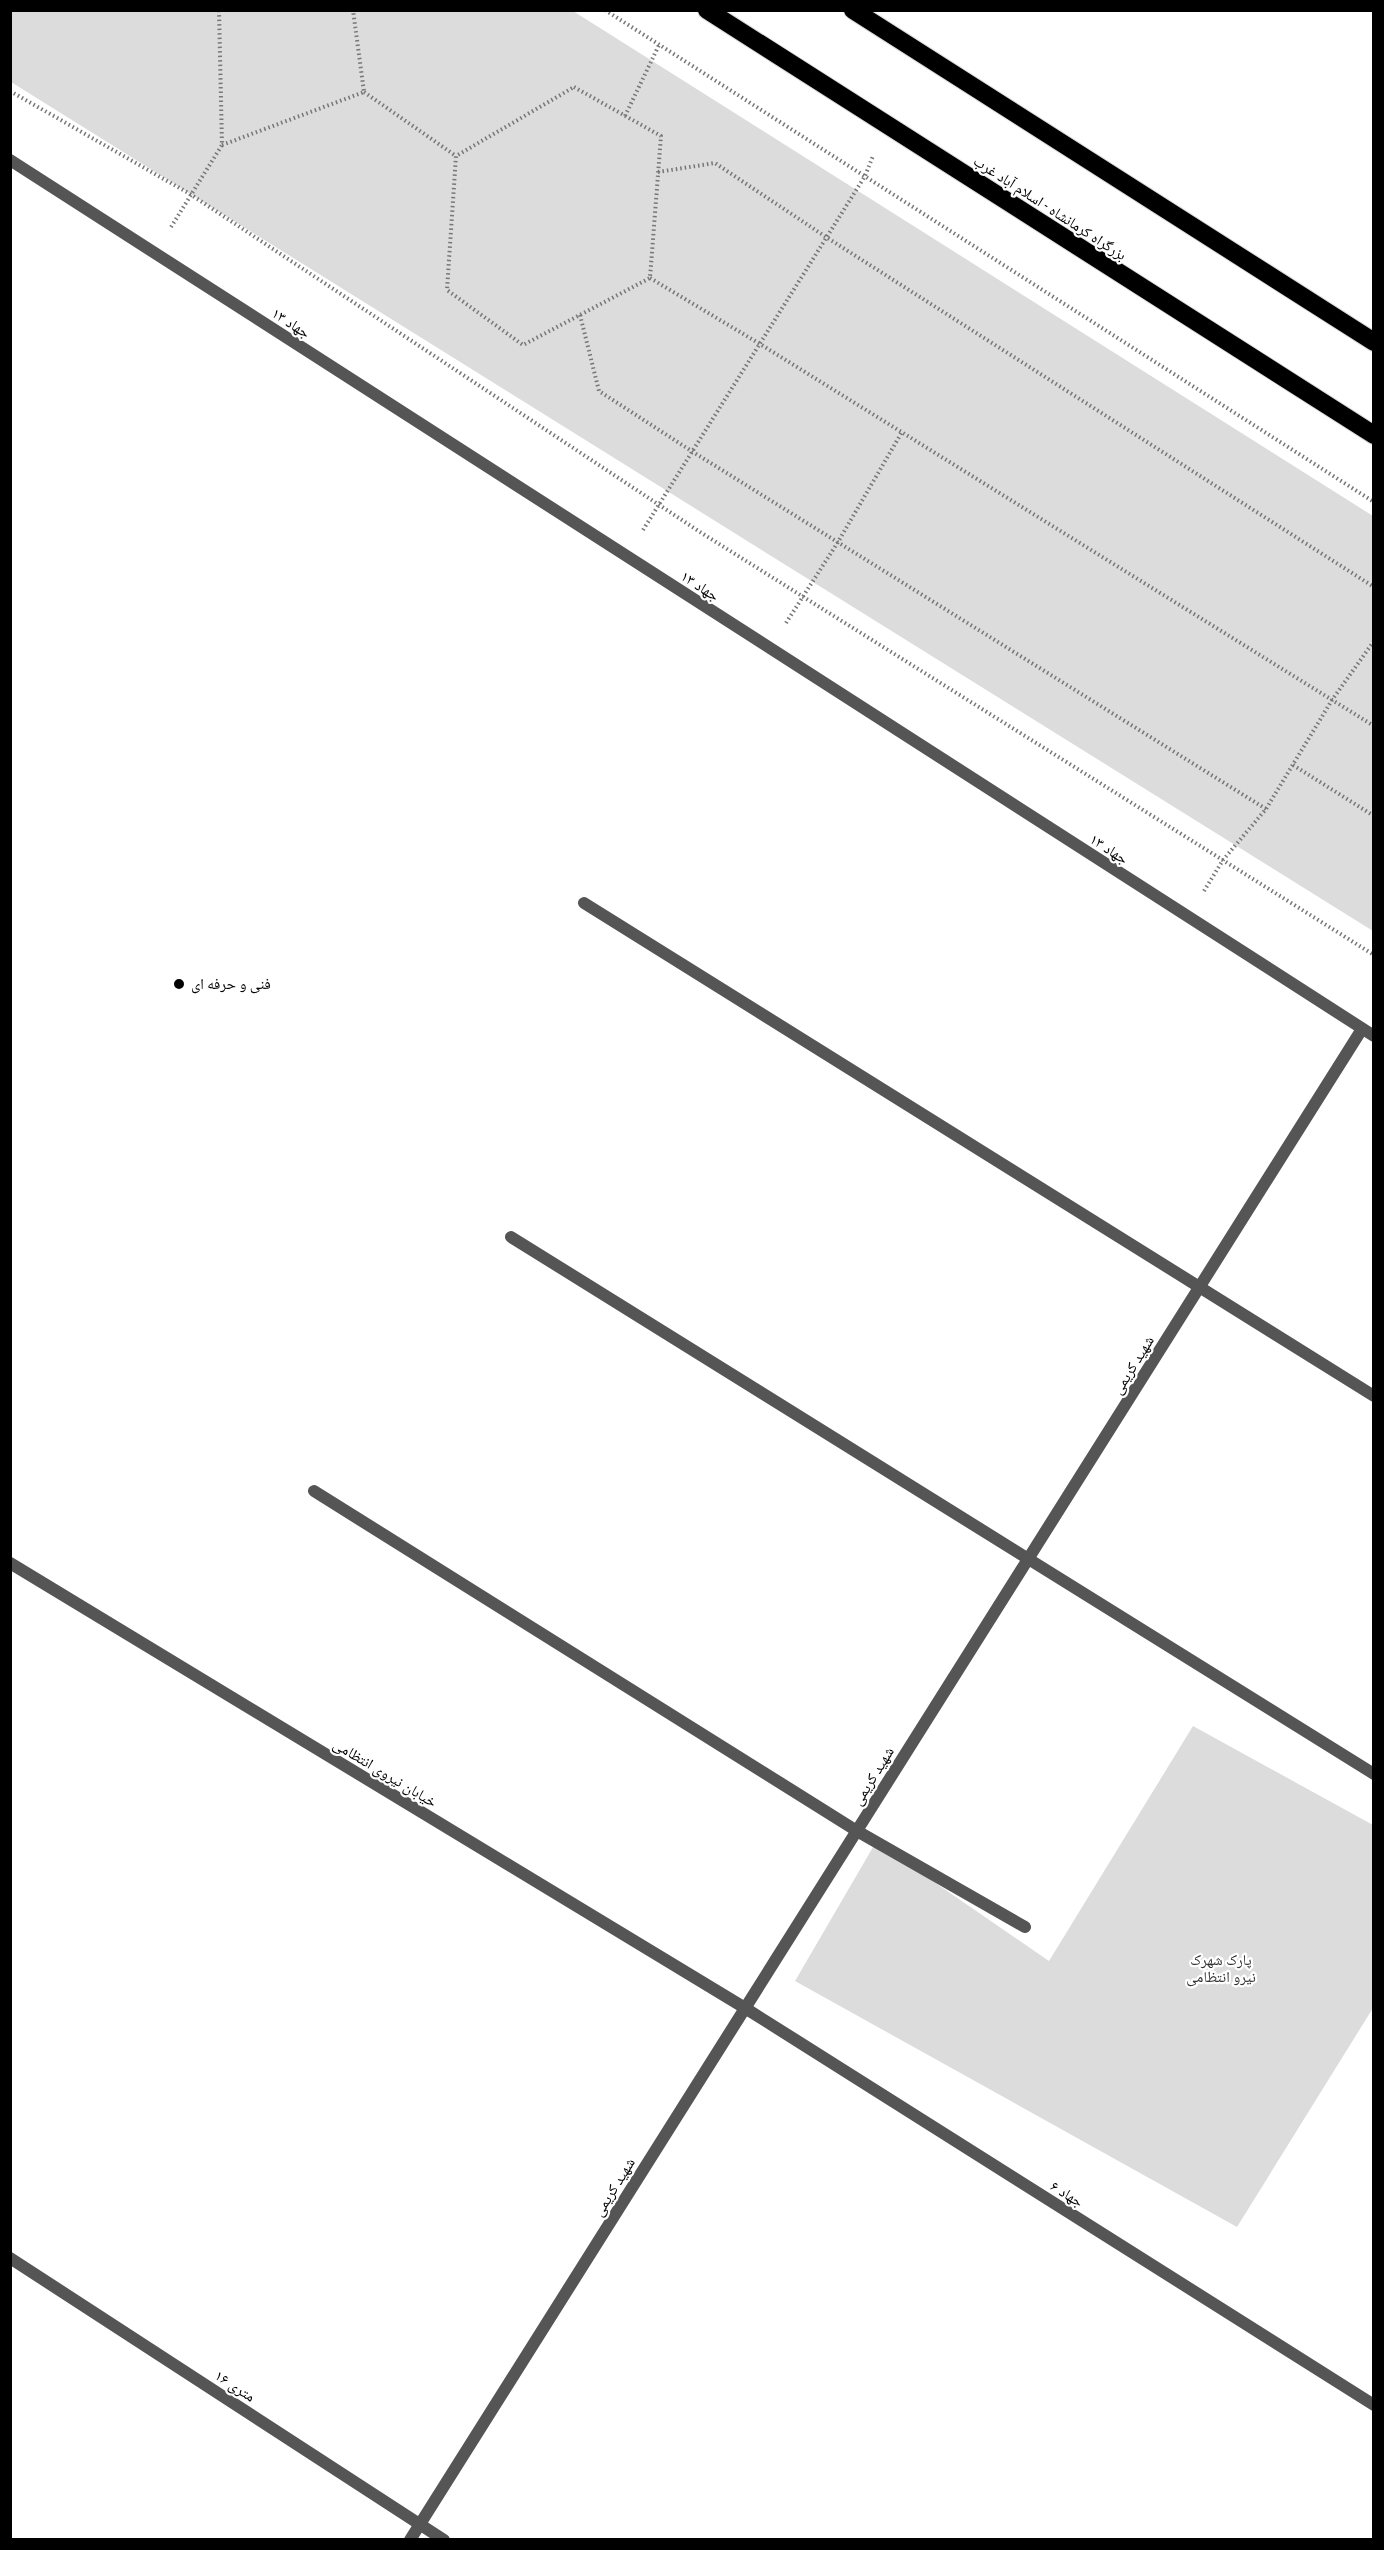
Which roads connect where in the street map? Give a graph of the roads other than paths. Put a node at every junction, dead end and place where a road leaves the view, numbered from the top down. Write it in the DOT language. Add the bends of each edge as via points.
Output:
graph roads {
  1 [pos="707,10"];
  2 [pos="854,10"];
  3 [pos="10,160"];
  4 [pos="1374,342"];
  5 [pos="1374,435"];
  6 [pos="584,903"];
  7 [pos="1362,1029"];
  8 [pos="1374,1036"];
  9 [pos="511,1237"];
  10 [pos="1199,1288"];
  11 [pos="1374,1396"];
  12 [pos="314,1491"];
  13 [pos="1028,1560"];
  14 [pos="10,1563"];
  15 [pos="1374,1774"];
  16 [pos="857,1831"];
  17 [pos="1025,1927"];
  18 [pos="745,2008"];
  19 [pos="10,2258"];
  20 [pos="1374,2405"];
  21 [pos="420,2524"];
  22 [pos="410,2540"];
  23 [pos="444,2540"];
  1 -- 5 [label="highway, بزرگراه کرمانشاه - اسلام آباد غرب"];
  2 -- 4 [label="highway"];
  3 -- 7 [label="street, جهاد ۱۳"];
  6 -- 10 [label="street"];
  7 -- 8 [label="street, جهاد ۱۳"];
  7 -- 10 [label="street, شهید کریمی"];
  9 -- 13 [label="street"];
  10 -- 11 [label="street"];
  10 -- 13 [label="street, شهید کریمی"];
  12 -- 16 [label="street"];
  13 -- 15 [label="street"];
  13 -- 16 [label="street, شهید کریمی"];
  14 -- 18 [label="street, خیابان نیروی انتظامی"];
  16 -- 17 [label="street"];
  16 -- 18 [label="street, شهید کریمی"];
  18 -- 20 [label="street, جهاد ۶"];
  18 -- 21 [label="street, شهید کریمی"];
  19 -- 21 [label="street, ۱۶ متری"];
  21 -- 22 [label="street, شهید کریمی"];
  21 -- 23 [label="street, ۱۶ متری"];
}
